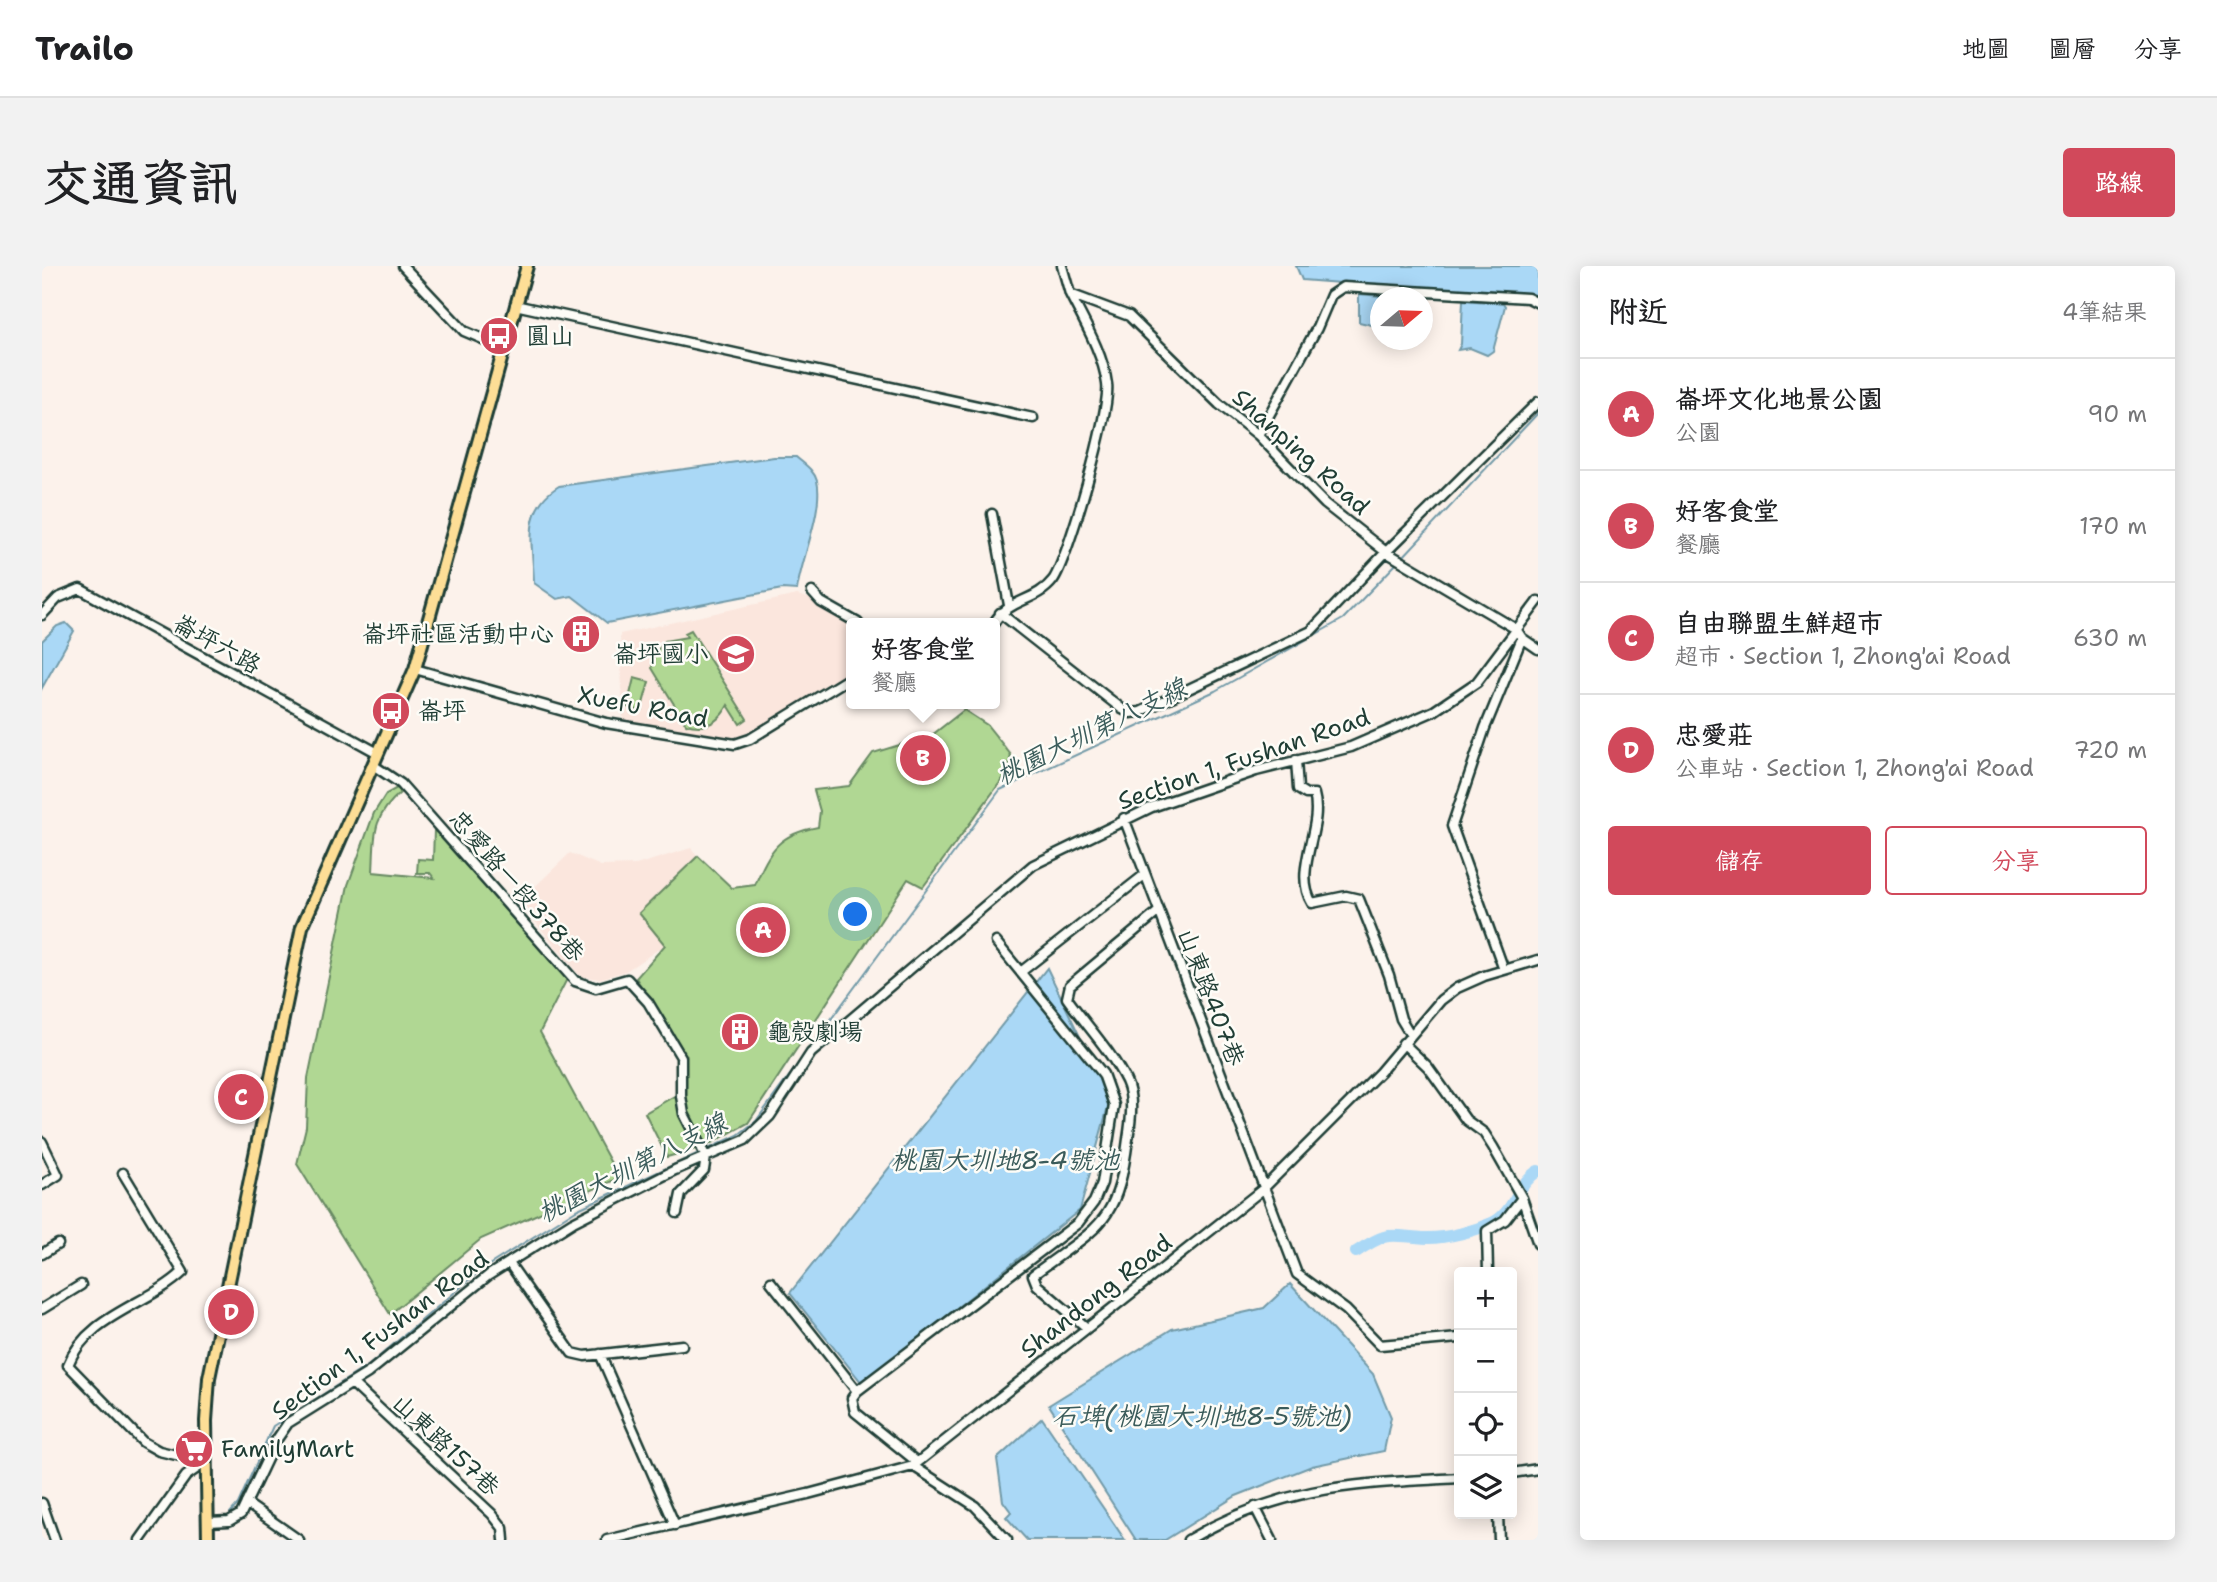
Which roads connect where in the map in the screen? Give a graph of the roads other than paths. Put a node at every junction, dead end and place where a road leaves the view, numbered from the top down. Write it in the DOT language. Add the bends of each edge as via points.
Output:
graph roads {
  1 [pos="404,266"];
  2 [pos="527,266"];
  3 [pos="1062,266"];
  4 [pos="1070,294"];
  5 [pos="1538,303"];
  6 [pos="515,305"];
  7 [pos="504,348"];
  8 [pos="1538,402"];
  9 [pos="1033,418"];
  10 [pos="1258,435"];
  11 [pos="992,514"];
  12 [pos="1386,552"];
  13 [pos="812,593"];
  14 [pos="1538,601"];
  15 [pos="1009,606"];
  16 [pos="1000,613"];
  17 [pos="42,615"];
  18 [pos="849,618"];
  19 [pos="997,618"];
  20 [pos="1516,629"];
  21 [pos="1522,638"];
  22 [pos="1538,649"];
  23 [pos="415,669"];
  24 [pos="846,680"];
  25 [pos="378,753"];
  26 [pos="1296,760"];
  27 [pos="373,765"];
  28 [pos="1124,818"];
  29 [pos="1143,876"];
  30 [pos="1158,911"];
  31 [pos="996,943"];
  32 [pos="1538,960"];
  33 [pos="1504,970"];
  34 [pos="1022,971"];
  35 [pos="1410,1034"];
  36 [pos="1404,1042"];
  37 [pos="42,1142"];
  38 [pos="704,1153"];
  39 [pos="123,1173"];
  40 [pos="42,1185"];
  41 [pos="1263,1189"];
  42 [pos="1522,1198"];
  43 [pos="677,1213"];
  44 [pos="1535,1231"];
  45 [pos="58,1244"];
  46 [pos="1538,1244"];
  47 [pos="42,1254"];
  48 [pos="509,1263"];
  49 [pos="1489,1267"];
  50 [pos="771,1282"];
  51 [pos="81,1285"];
  52 [pos="42,1309"];
  53 [pos="1087,1328"];
  54 [pos="1454,1338"];
  55 [pos="682,1345"];
  56 [pos="600,1354"];
  57 [pos="353,1384"];
  58 [pos="857,1391"];
  59 [pos="206,1462"];
  60 [pos="915,1464"];
  61 [pos="1538,1468"];
  62 [pos="1517,1472"];
  63 [pos="1454,1478"];
  64 [pos="42,1503"];
  65 [pos="246,1503"];
  66 [pos="1255,1507"];
  67 [pos="1498,1519"];
  68 [pos="208,1522"];
  69 [pos="675,1525"];
  70 [pos="631,1537"];
  71 [pos="55,1540"];
  72 [pos="140,1540"];
  73 [pos="208,1540"];
  74 [pos="299,1540"];
  75 [pos="505,1540"];
  76 [pos="607,1540"];
  77 [pos="1007,1540"];
  78 [pos="1188,1540"];
  79 [pos="1272,1540"];
  80 [pos="1499,1540"];
  1 -- 7 [label="street" via="464,331"];
  2 -- 6 [label="main road"];
  3 -- 4 [label="street"];
  4 -- 10 [label="street, Shanping Road" via="1129,316"];
  4 -- 15 [label="street" via="1108,386 1093,466 1056,575 1044,590"];
  5 -- 10 [label="street" via="1528,298 1343,288 1331,295 1318,328"];
  6 -- 7 [label="main road"];
  6 -- 9 [label="street"];
  7 -- 23 [label="main road"];
  8 -- 12 [label="street"];
  10 -- 12 [label="street, Shanping Road" via="1325,504"];
  11 -- 15 [label="street"];
  12 -- 16 [label="street" via="1311,631 1140,712 1122,709"];
  12 -- 20 [label="street, Shanping Road"];
  13 -- 18 [label="street"];
  14 -- 20 [label="street, Section 1, Fushan Road"];
  15 -- 16 [label="street"];
  16 -- 19 [label="street"];
  17 -- 25 [label="street, 崙坪六路" via="58,598 80,589"];
  20 -- 21 [label="street, Shanping Road"];
  20 -- 26 [label="street, Section 1, Fushan Road" via="1476,682 1447,704 1351,747"];
  21 -- 22 [label="street, Shanping Road"];
  21 -- 33 [label="street" via="1452,826"];
  23 -- 24 [label="street, Xuefu Road" via="606,723 736,744"];
  23 -- 25 [label="main road"];
  25 -- 27 [label="main road"];
  26 -- 28 [label="street, Section 1, Fushan Road" via="1222,781"];
  26 -- 35 [label="street" via="1298,789 1314,794 1317,806 1307,895 1312,903 1346,896 1359,899"];
  27 -- 38 [label="street, 忠愛路一段378巷" via="401,785 575,981 596,988 628,979 634,984 681,1057 684,1114"];
  27 -- 59 [label="main road" via="302,927 209,1378"];
  28 -- 29 [label="street, 山東路407巷"];
  28 -- 38 [label="street, Section 1, Fushan Road" via="1034,865 811,1053 770,1116 746,1140"];
  29 -- 30 [label="street, 山東路407巷"];
  29 -- 34 [label="street"];
  30 -- 41 [label="street, 山東路407巷"];
  30 -- 53 [label="street" via="1070,985 1067,998 1127,1083 1132,1111 1124,1173 1114,1204 1091,1234 1033,1275 1037,1285"];
  31 -- 34 [label="street"];
  32 -- 33 [label="street, Shandong Road"];
  33 -- 35 [label="street, Shandong Road" via="1457,988"];
  34 -- 58 [label="street" via="1103,1074 1114,1105 1102,1183 1087,1214 1064,1235"];
  35 -- 36 [label="street, Shandong Road"];
  36 -- 41 [label="street, Shandong Road"];
  36 -- 42 [label="street" via="1429,1067 1466,1120 1484,1133"];
  37 -- 40 [label="street" via="58,1175"];
  38 -- 43 [label="street" via="704,1170 681,1194"];
  38 -- 48 [label="street, Section 1, Fushan Road" via="573,1222"];
  39 -- 59 [label="street" via="183,1272 107,1318 68,1365 143,1442 159,1451"];
  41 -- 53 [label="street, Shandong Road"];
  41 -- 54 [label="street, 山東路407巷" via="1297,1274 1346,1310 1380,1345"];
  42 -- 44 [label="street"];
  42 -- 49 [label="street" via="1504,1220 1487,1231"];
  44 -- 46 [label="street"];
  45 -- 47 [label="street"];
  48 -- 56 [label="street" via="572,1353"];
  48 -- 57 [label="street, Section 1, Fushan Road"];
  50 -- 58 [label="street"];
  51 -- 52 [label="street"];
  53 -- 60 [label="street, Shandong Road"];
  55 -- 56 [label="street"];
  56 -- 69 [label="street"];
  57 -- 65 [label="street, Section 1, Fushan Road" via="288,1423"];
  57 -- 75 [label="street, 山東路157巷" via="492,1514 503,1528"];
  58 -- 60 [label="street" via="852,1404 855,1412"];
  59 -- 68 [label="main road"];
  59 -- 72 [label="street" via="186,1476"];
  60 -- 69 [label="street, Shandong Road"];
  60 -- 77 [label="street" via="975,1506"];
  61 -- 62 [label="street"];
  63 -- 66 [label="street" via="1305,1491"];
  64 -- 71 [label="street"];
  65 -- 68 [label="street, Section 1, Fushan Road" via="241,1514 229,1521"];
  65 -- 74 [label="street"];
  66 -- 78 [label="street"];
  66 -- 79 [label="street"];
  67 -- 80 [label="street"];
  68 -- 73 [label="main road"];
  69 -- 70 [label="street, Shandong Road"];
  70 -- 76 [label="street, Shandong Road"];
}
